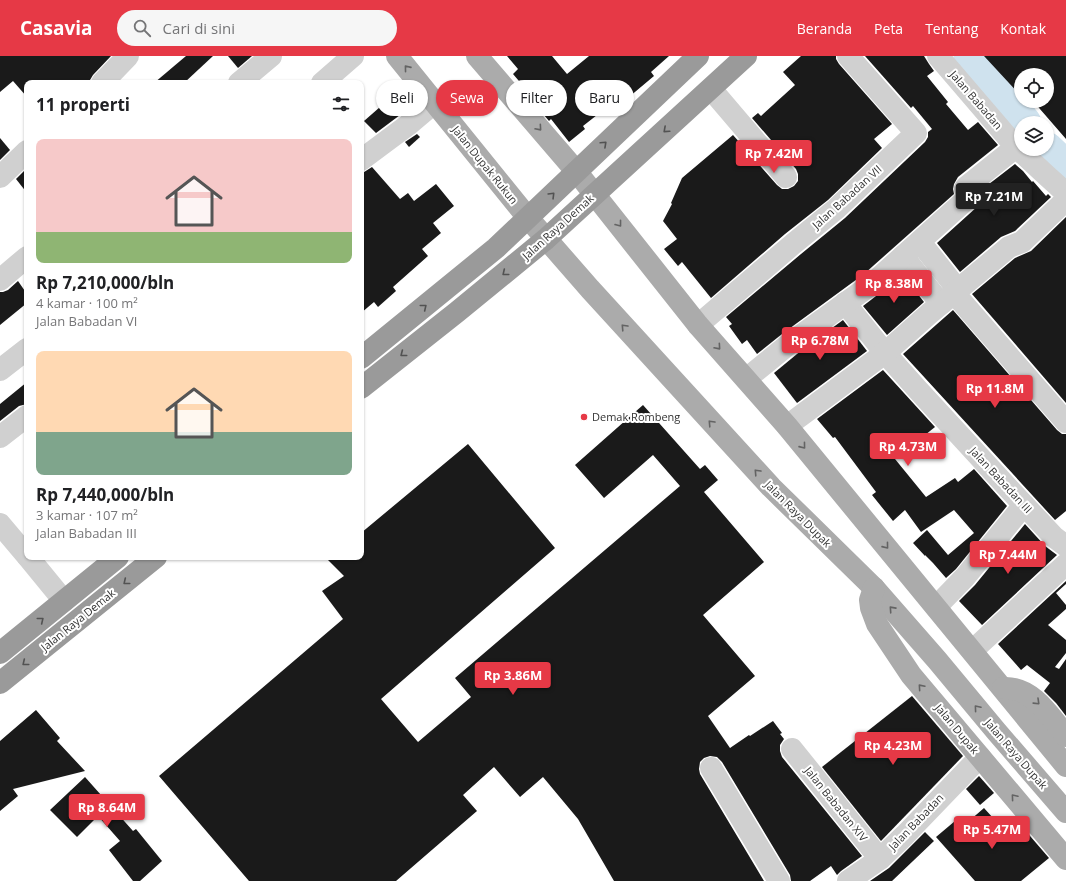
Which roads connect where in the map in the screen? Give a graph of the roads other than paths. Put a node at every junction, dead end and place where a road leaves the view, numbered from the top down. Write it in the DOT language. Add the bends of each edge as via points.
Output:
graph roads {
  1 [pos="128,56"];
  2 [pos="271,56"];
  3 [pos="353,56"];
  4 [pos="397,56"];
  5 [pos="477,56"];
  6 [pos="698,56"];
  7 [pos="746,56"];
  8 [pos="848,56"];
  9 [pos="938,56"];
  10 [pos="105,80"];
  11 [pos="243,80"];
  12 [pos="325,80"];
  13 [pos="711,89"];
  14 [pos="434,103"];
  15 [pos="1014,145"];
  16 [pos="1014,149"];
  17 [pos="24,154"];
  18 [pos="1025,156"];
  19 [pos="364,158"];
  20 [pos="576,171"];
  21 [pos="786,176"];
  22 [pos="0,177"];
  23 [pos="1066,193"];
  24 [pos="594,194"];
  25 [pos="1066,200"];
  26 [pos="528,218"];
  27 [pos="546,239"];
  28 [pos="920,242"];
  29 [pos="903,256"];
  30 [pos="24,260"];
  31 [pos="0,280"];
  32 [pos="951,296"];
  33 [pos="845,303"];
  34 [pos="698,324"];
  35 [pos="24,351"];
  36 [pos="885,353"];
  37 [pos="364,356"];
  38 [pos="0,370"];
  39 [pos="746,379"];
  40 [pos="364,386"];
  41 [pos="24,418"];
  42 [pos="1066,422"];
  43 [pos="787,426"];
  44 [pos="0,438"];
  45 [pos="1024,505"];
  46 [pos="0,524"];
  47 [pos="1066,546"];
  48 [pos="24,553"];
  49 [pos="30,560"];
  50 [pos="114,560"];
  51 [pos="152,560"];
  52 [pos="1066,564"];
  53 [pos="874,588"];
  54 [pos="64,601"];
  55 [pos="936,607"];
  56 [pos="972,651"];
  57 [pos="0,653"];
  58 [pos="0,683"];
  59 [pos="1003,688"];
  60 [pos="1066,736"];
  61 [pos="792,749"];
  62 [pos="980,757"];
  63 [pos="1066,766"];
  64 [pos="711,768"];
  65 [pos="1066,812"];
  66 [pos="880,859"];
  67 [pos="1066,859"];
  68 [pos="779,881"];
  69 [pos="848,881"];
  1 -- 10 [label="street"];
  2 -- 11 [label="street"];
  3 -- 12 [label="street"];
  14 -- 4 [label="main road, Jalan Dupak Rukun, one-way"];
  5 -- 20 [label="main road, one-way"];
  20 -- 6 [label="highway, one-way"];
  7 -- 13 [label="highway, Jalan Raya Demak"];
  8 -- 34 [label="street, Jalan Babadan VII" via="916,133 836,209"];
  9 -- 15 [label="street, Jalan Babadan"];
  13 -- 21 [label="street"];
  13 -- 24 [label="highway, Jalan Raya Demak, one-way"];
  14 -- 19 [label="street"];
  14 -- 26 [label="main road, Jalan Dupak Rukun"];
  16 -- 28 [label="street" via="966,187 969,197"];
  17 -- 22 [label="street"];
  18 -- 23 [label="street, Jalan Babadan"];
  20 -- 24 [label="main road"];
  26 -- 20 [label="highway, one-way"];
  24 -- 27 [label="highway, Jalan Raya Demak"];
  24 -- 34 [label="main road, one-way"];
  25 -- 32 [label="street" via="1022,242 1009,247"];
  26 -- 27 [label="main road, Jalan Raya Dupak"];
  37 -- 26 [label="highway, one-way" via="496,248"];
  27 -- 40 [label="highway, Jalan Raya Demak, one-way"];
  53 -- 27 [label="main road, Jalan Raya Dupak, one-way" via="766,482"];
  28 -- 29 [label="street"];
  28 -- 32 [label="street"];
  29 -- 32 [label="street"];
  29 -- 33 [label="street" via="872,284"];
  30 -- 31 [label="street"];
  32 -- 36 [label="street"];
  32 -- 42 [label="street"];
  33 -- 36 [label="street, Jalan Babadan III"];
  33 -- 39 [label="street"];
  34 -- 39 [label="main road, one-way"];
  35 -- 38 [label="street"];
  36 -- 43 [label="street"];
  36 -- 45 [label="street, Jalan Babadan III"];
  39 -- 43 [label="main road"];
  41 -- 44 [label="street"];
  43 -- 55 [label="main road, one-way"];
  45 -- 47 [label="street, Jalan Babadan III"];
  45 -- 55 [label="street" via="965,577"];
  46 -- 48 [label="street"];
  49 -- 54 [label="street"];
  50 -- 54 [label="highway"];
  51 -- 58 [label="highway, Jalan Raya Demak, one-way"];
  52 -- 56 [label="street"];
  62 -- 53 [label="main road, Jalan Dupak, one-way" via="911,675 877,624 870,600"];
  65 -- 53 [label="main road, Jalan Raya Dupak, one-way"];
  57 -- 54 [label="highway, one-way"];
  55 -- 56 [label="main road"];
  56 -- 59 [label="main road"];
  59 -- 60 [label="main road, one-way" via="1016,689 1029,695"];
  59 -- 63 [label="main road"];
  61 -- 66 [label="street, Jalan Babadan XIV"];
  62 -- 66 [label="street, Jalan Babadan"];
  67 -- 62 [label="main road, Jalan Dupak, one-way"];
  64 -- 68 [label="street"];
  66 -- 69 [label="street, Jalan Babadan"];
}
